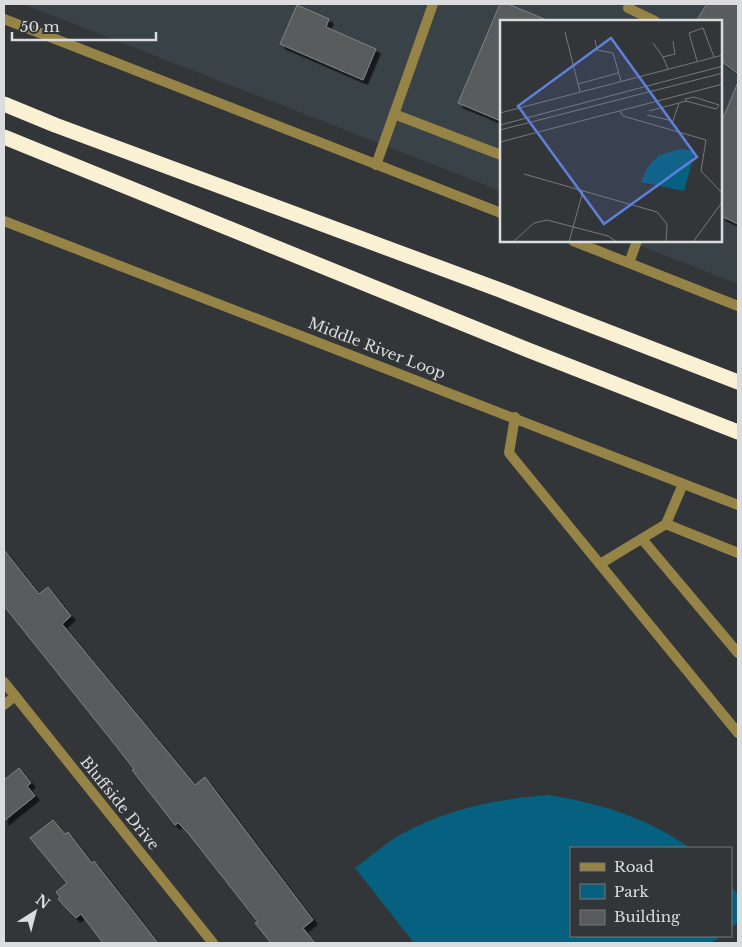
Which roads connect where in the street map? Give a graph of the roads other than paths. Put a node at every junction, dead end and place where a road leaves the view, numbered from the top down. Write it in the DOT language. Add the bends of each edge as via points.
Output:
graph roads {
  1 [pos="433,4"];
  2 [pos="630,4"];
  3 [pos="4,19"];
  4 [pos="653,20"];
  5 [pos="4,104"];
  6 [pos="394,114"];
  7 [pos="4,137"];
  8 [pos="500,155"];
  9 [pos="376,164"];
  10 [pos="500,213"];
  11 [pos="4,221"];
  12 [pos="576,242"];
  13 [pos="637,242"];
  14 [pos="629,263"];
  15 [pos="738,306"];
  16 [pos="738,382"];
  17 [pos="515,417"];
  18 [pos="738,432"];
  19 [pos="683,484"];
  20 [pos="738,505"];
  21 [pos="666,524"];
  22 [pos="642,539"];
  23 [pos="738,553"];
  24 [pos="600,564"];
  25 [pos="738,653"];
  26 [pos="4,682"];
  27 [pos="15,696"];
  28 [pos="4,705"];
  29 [pos="738,733"];
  30 [pos="213,943"];
  1 -- 6 [label="street"];
  2 -- 4 [label="street" via="628,8"];
  3 -- 9 [label="street"];
  5 -- 16 [label="highway" via="55,126 500,290"];
  6 -- 8 [label="street"];
  6 -- 9 [label="street"];
  7 -- 18 [label="highway" via="519,347"];
  9 -- 10 [label="street"];
  11 -- 17 [label="street, Middle River Loop"];
  12 -- 14 [label="street"];
  13 -- 14 [label="street"];
  14 -- 15 [label="street"];
  17 -- 19 [label="street, Middle River Loop"];
  17 -- 24 [label="street" via="509,452"];
  19 -- 20 [label="street, Middle River Loop"];
  19 -- 21 [label="street"];
  21 -- 22 [label="street"];
  21 -- 23 [label="street"];
  22 -- 24 [label="street"];
  22 -- 25 [label="street"];
  24 -- 29 [label="street"];
  26 -- 27 [label="street, Bluffside Drive"];
  27 -- 28 [label="street"];
  27 -- 30 [label="street, Bluffside Drive"];
}
